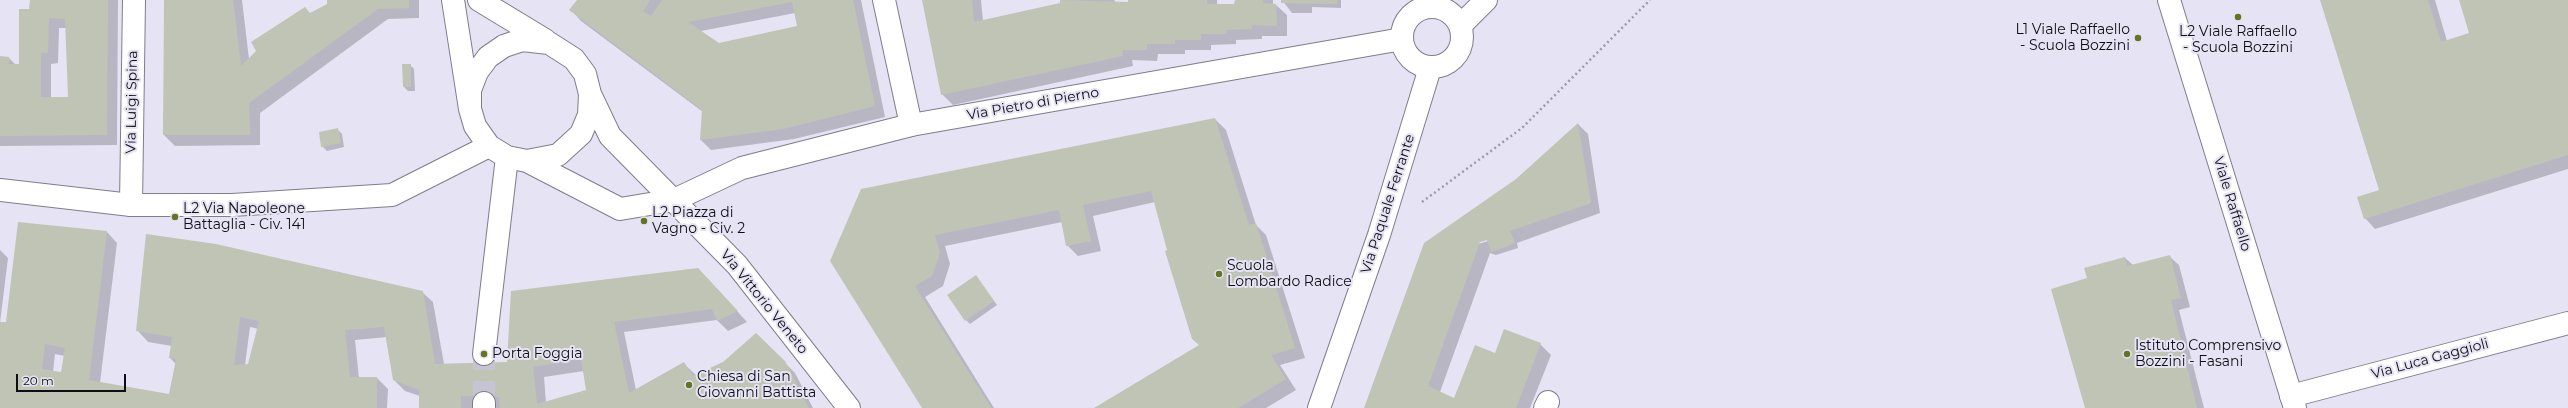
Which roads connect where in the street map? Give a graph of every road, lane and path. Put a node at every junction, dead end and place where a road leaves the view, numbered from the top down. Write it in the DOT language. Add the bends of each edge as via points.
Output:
graph roads {
  1 [pos="134,0"];
  2 [pos="453,0"];
  3 [pos="479,0"];
  4 [pos="884,0"];
  5 [pos="1486,0"];
  6 [pos="1650,0"];
  7 [pos="2169,0"];
  8 [pos="1440,4"];
  9 [pos="1460,26"];
  10 [pos="1402,39"];
  11 [pos="549,43"];
  12 [pos="1430,68"];
  13 [pos="590,94"];
  14 [pos="470,109"];
  15 [pos="911,125"];
  16 [pos="508,155"];
  17 [pos="0,190"];
  18 [pos="674,200"];
  19 [pos="131,205"];
  20 [pos="1416,207"];
  21 [pos="2568,323"];
  22 [pos="484,354"];
  23 [pos="2293,402"];
  24 [pos="849,408"];
  25 [pos="1319,408"];
  1 -- 19 [label="street, Via Luigi Spina"];
  2 -- 14 [label="street"];
  3 -- 11 [label="street"];
  4 -- 15 [label="street"];
  5 -- 9 [label="street"];
  6 -- 20 [label="path" via="1522,128"];
  7 -- 23 [label="street, Viale Raffaello"];
  8 -- 9 [label="street"];
  8 -- 10 [label="street" via="1414,13 1405,25"];
  9 -- 12 [label="street" via="1462,41 1456,56 1445,65"];
  10 -- 12 [label="street" via="1404,48 1413,60"];
  10 -- 15 [label="street, Via Pietro di Pierno"];
  11 -- 13 [label="street" via="569,55 580,66"];
  11 -- 14 [label="street" via="522,40 504,46 488,57 477,72 470,90"];
  12 -- 25 [label="street, Via Paquale Ferrante" via="1379,235"];
  13 -- 16 [label="street" via="589,115 581,134 558,155"];
  13 -- 18 [label="street, Via Vittorio Veneto" via="610,136"];
  14 -- 16 [label="street" via="475,126"];
  15 -- 18 [label="street, Via Pietro di Pierno" via="742,168"];
  16 -- 18 [label="street, Via Pietro di Pierno" via="620,209"];
  16 -- 19 [label="street" via="392,195 232,205"];
  16 -- 22 [label="street"];
  17 -- 19 [label="street"];
  18 -- 24 [label="street, Via Vittorio Veneto" via="737,265"];
  21 -- 23 [label="street, Via Luca Gaggioli"];
}
